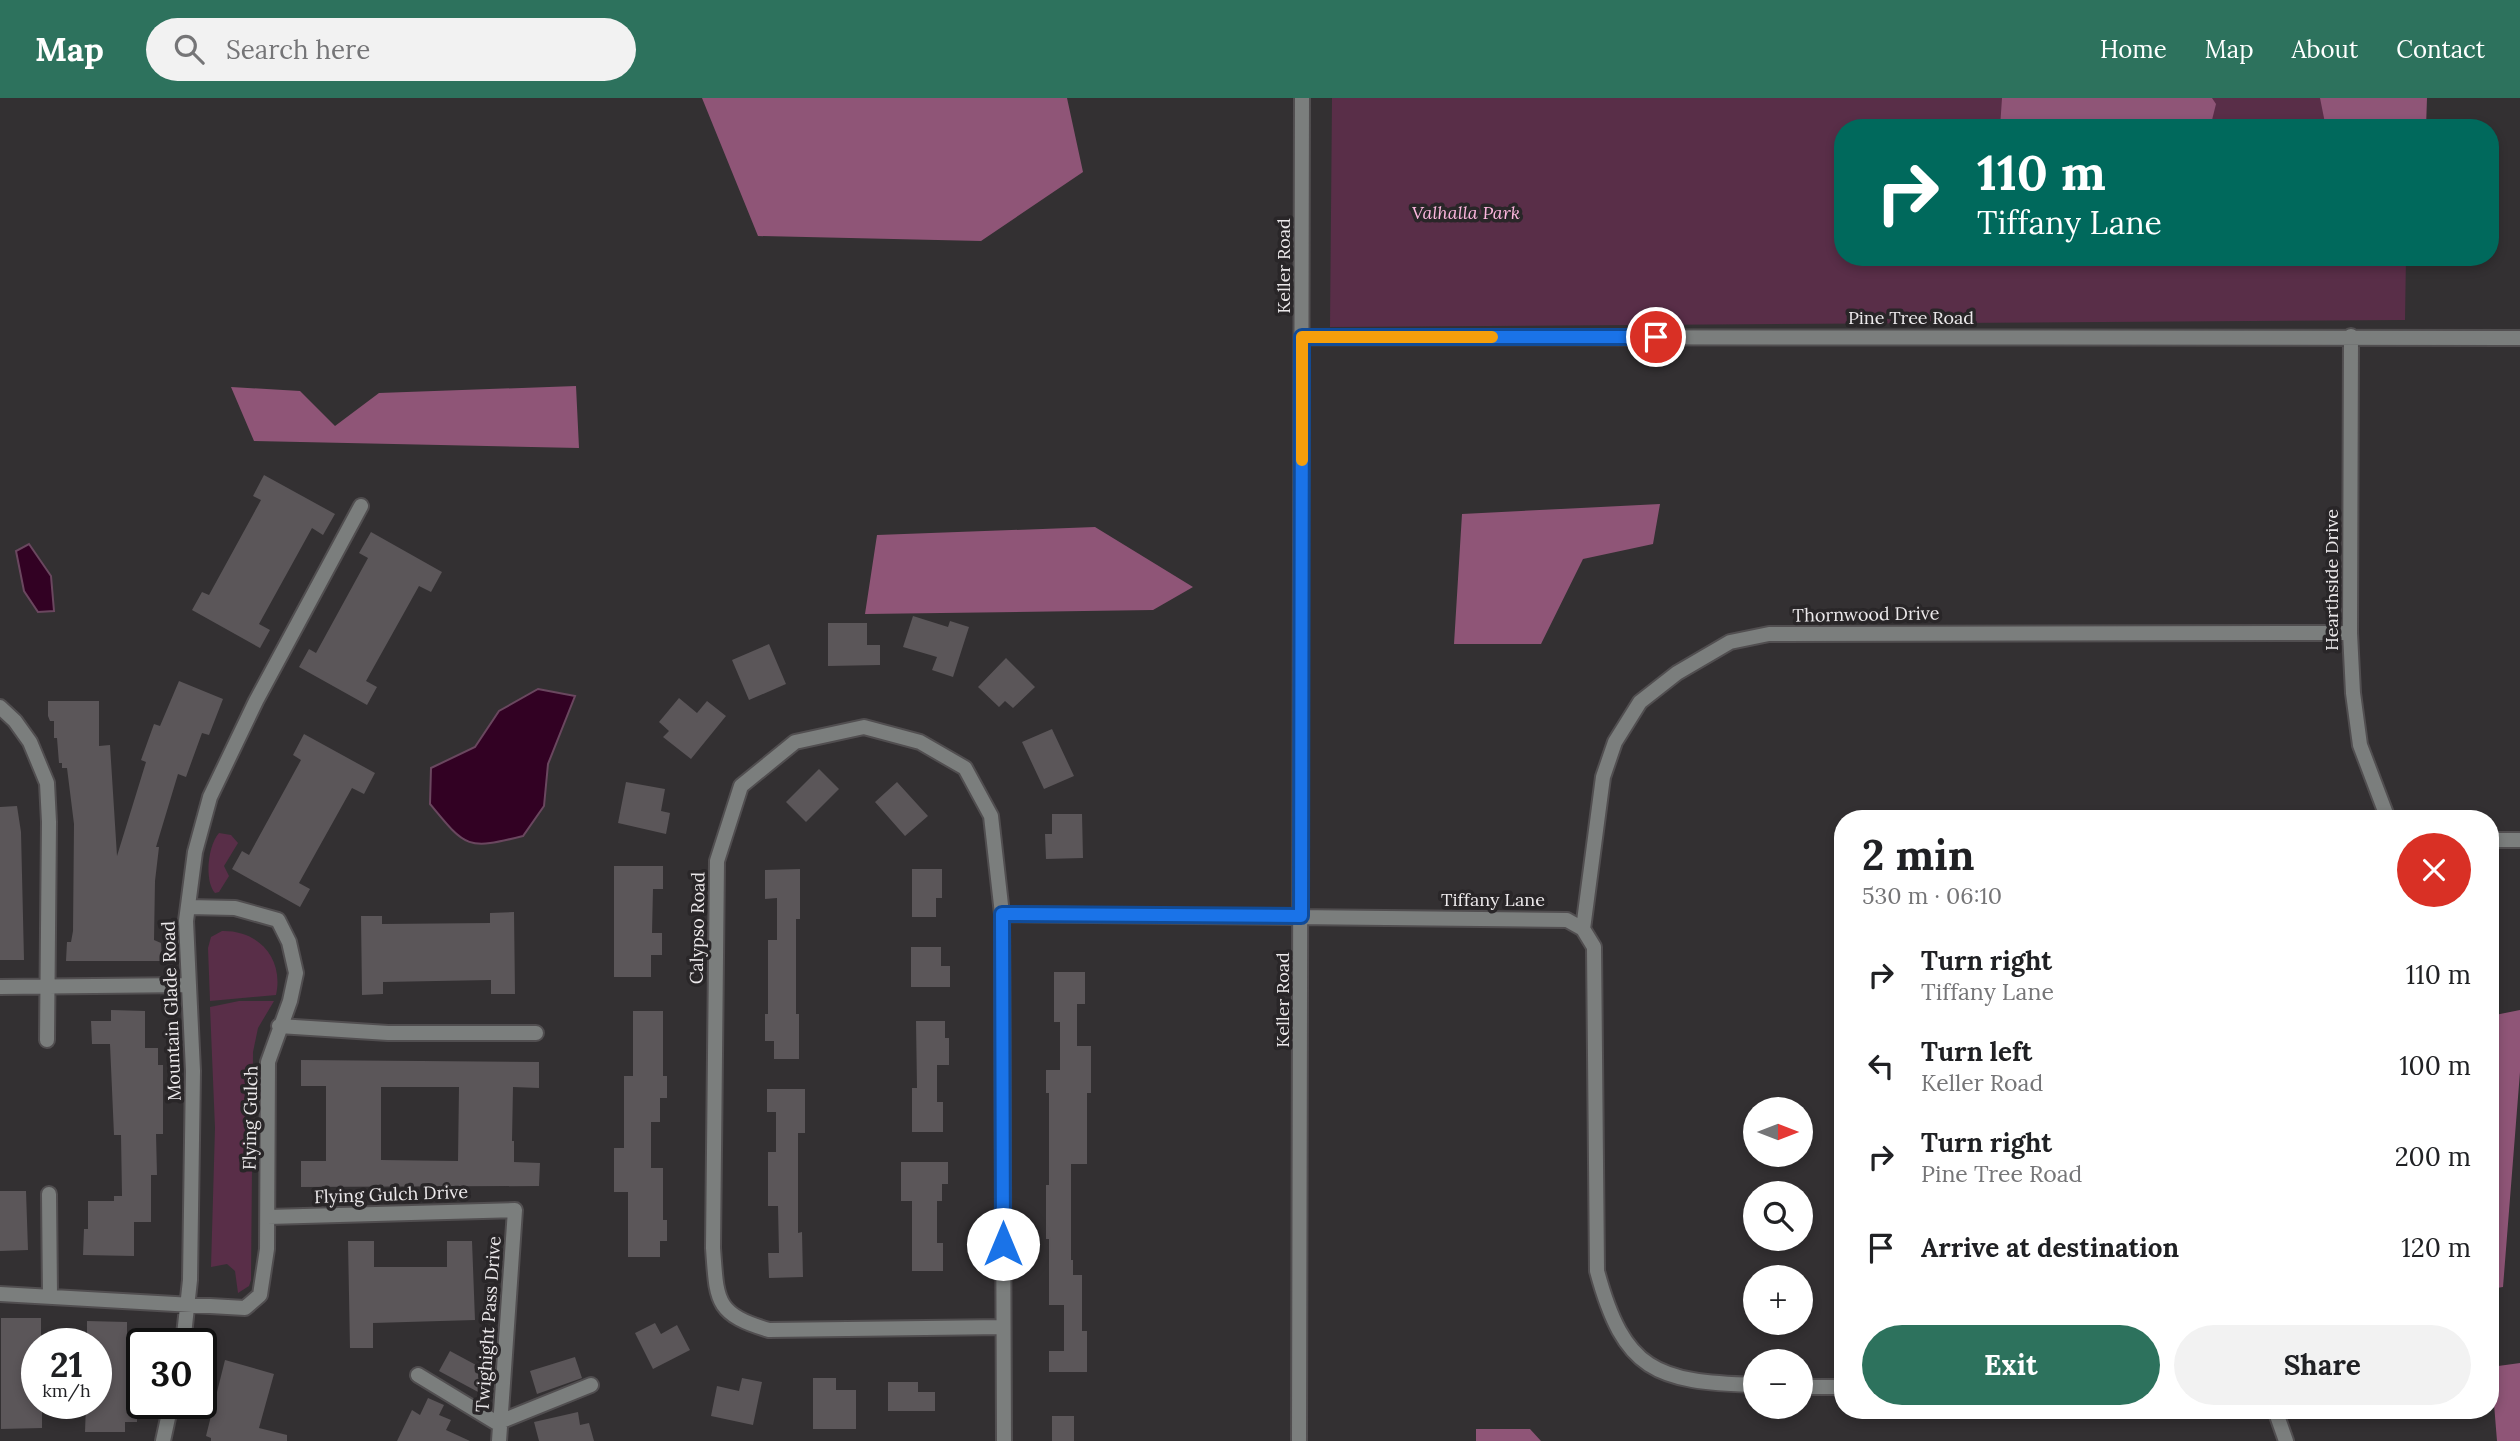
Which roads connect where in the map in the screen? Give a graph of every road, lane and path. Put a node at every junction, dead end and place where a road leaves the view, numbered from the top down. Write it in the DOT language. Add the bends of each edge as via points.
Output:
graph roads {
  1 [pos="1302,98"];
  2 [pos="2351,336"];
  3 [pos="1302,337"];
  4 [pos="2520,338"];
  5 [pos="361,506"];
  6 [pos="2350,634"];
  7 [pos="0,708"];
  8 [pos="2385,810"];
  9 [pos="2499,840"];
  10 [pos="2520,840"];
  11 [pos="188,907"];
  12 [pos="1002,914"];
  13 [pos="1301,916"];
  14 [pos="1583,929"];
  15 [pos="189,985"];
  16 [pos="48,986"];
  17 [pos="0,987"];
  18 [pos="279,1026"];
  19 [pos="536,1033"];
  20 [pos="47,1040"];
  21 [pos="49,1194"];
  22 [pos="515,1210"];
  23 [pos="268,1217"];
  24 [pos="0,1294"];
  25 [pos="50,1296"];
  26 [pos="187,1305"];
  27 [pos="1003,1327"];
  28 [pos="185,1328"];
  29 [pos="418,1375"];
  30 [pos="1743,1384"];
  31 [pos="591,1385"];
  32 [pos="1813,1387"];
  33 [pos="1834,1387"];
  34 [pos="168,1419"];
  35 [pos="2278,1419"];
  36 [pos="500,1423"];
  37 [pos="163,1441"];
  38 [pos="499,1441"];
  39 [pos="1004,1441"];
  40 [pos="1299,1441"];
  41 [pos="2286,1441"];
  1 -- 3 [label="street, Keller Road"];
  2 -- 3 [label="street, Pine Tree Road"];
  2 -- 4 [label="street, Pine Tree Road"];
  2 -- 6 [label="street, Hearthside Drive"];
  3 -- 13 [label="street, Keller Road"];
  5 -- 11 [label="street, Mountain Glade Road" via="210,797 195,852"];
  6 -- 8 [label="street, Hearthside Drive" via="2360,745"];
  6 -- 14 [label="street, Thornwood Drive" via="1769,634 1730,642 1677,673 1640,702 1615,741 1603,777"];
  7 -- 16 [label="street" via="30,742 47,783"];
  9 -- 10 [label="street"];
  11 -- 15 [label="street, Mountain Glade Road"];
  11 -- 18 [label="street, Flying Gulch" via="235,908 278,919 296,973"];
  12 -- 13 [label="street, Tiffany Lane"];
  12 -- 27 [label="street, Calypso Road"];
  12 -- 27 [label="street, Calypso Road" via="991,816 965,768 920,741 864,727 795,742 741,786 718,861 713,1248 717,1298 738,1321 769,1330"];
  13 -- 14 [label="street, Tiffany Lane" via="1550,918 1567,919"];
  13 -- 40 [label="street, Keller Road"];
  14 -- 30 [label="street" via="1594,947 1597,1272 1607,1311 1625,1344 1645,1363 1666,1374"];
  15 -- 16 [label="street"];
  15 -- 26 [label="street, Mountain Glade Road" via="193,1071"];
  16 -- 17 [label="street"];
  16 -- 20 [label="street"];
  18 -- 19 [label="street" via="388,1033"];
  18 -- 23 [label="street, Flying Gulch" via="268,1062"];
  21 -- 25 [label="street"];
  22 -- 23 [label="street, Flying Gulch Drive"];
  22 -- 36 [label="street, Twighight Pass Drive"];
  23 -- 26 [label="street, Flying Gulch" via="264,1284 254,1303 245,1308"];
  24 -- 25 [label="street"];
  25 -- 26 [label="street"];
  26 -- 28 [label="street, Mountain Glade Road"];
  27 -- 39 [label="street, Calypso Road"];
  29 -- 36 [label="street"];
  31 -- 36 [label="street"];
  32 -- 33 [label="street"];
  34 -- 37 [label="street"];
  35 -- 41 [label="street"];
  36 -- 38 [label="street, Twighight Pass Drive"];
}
